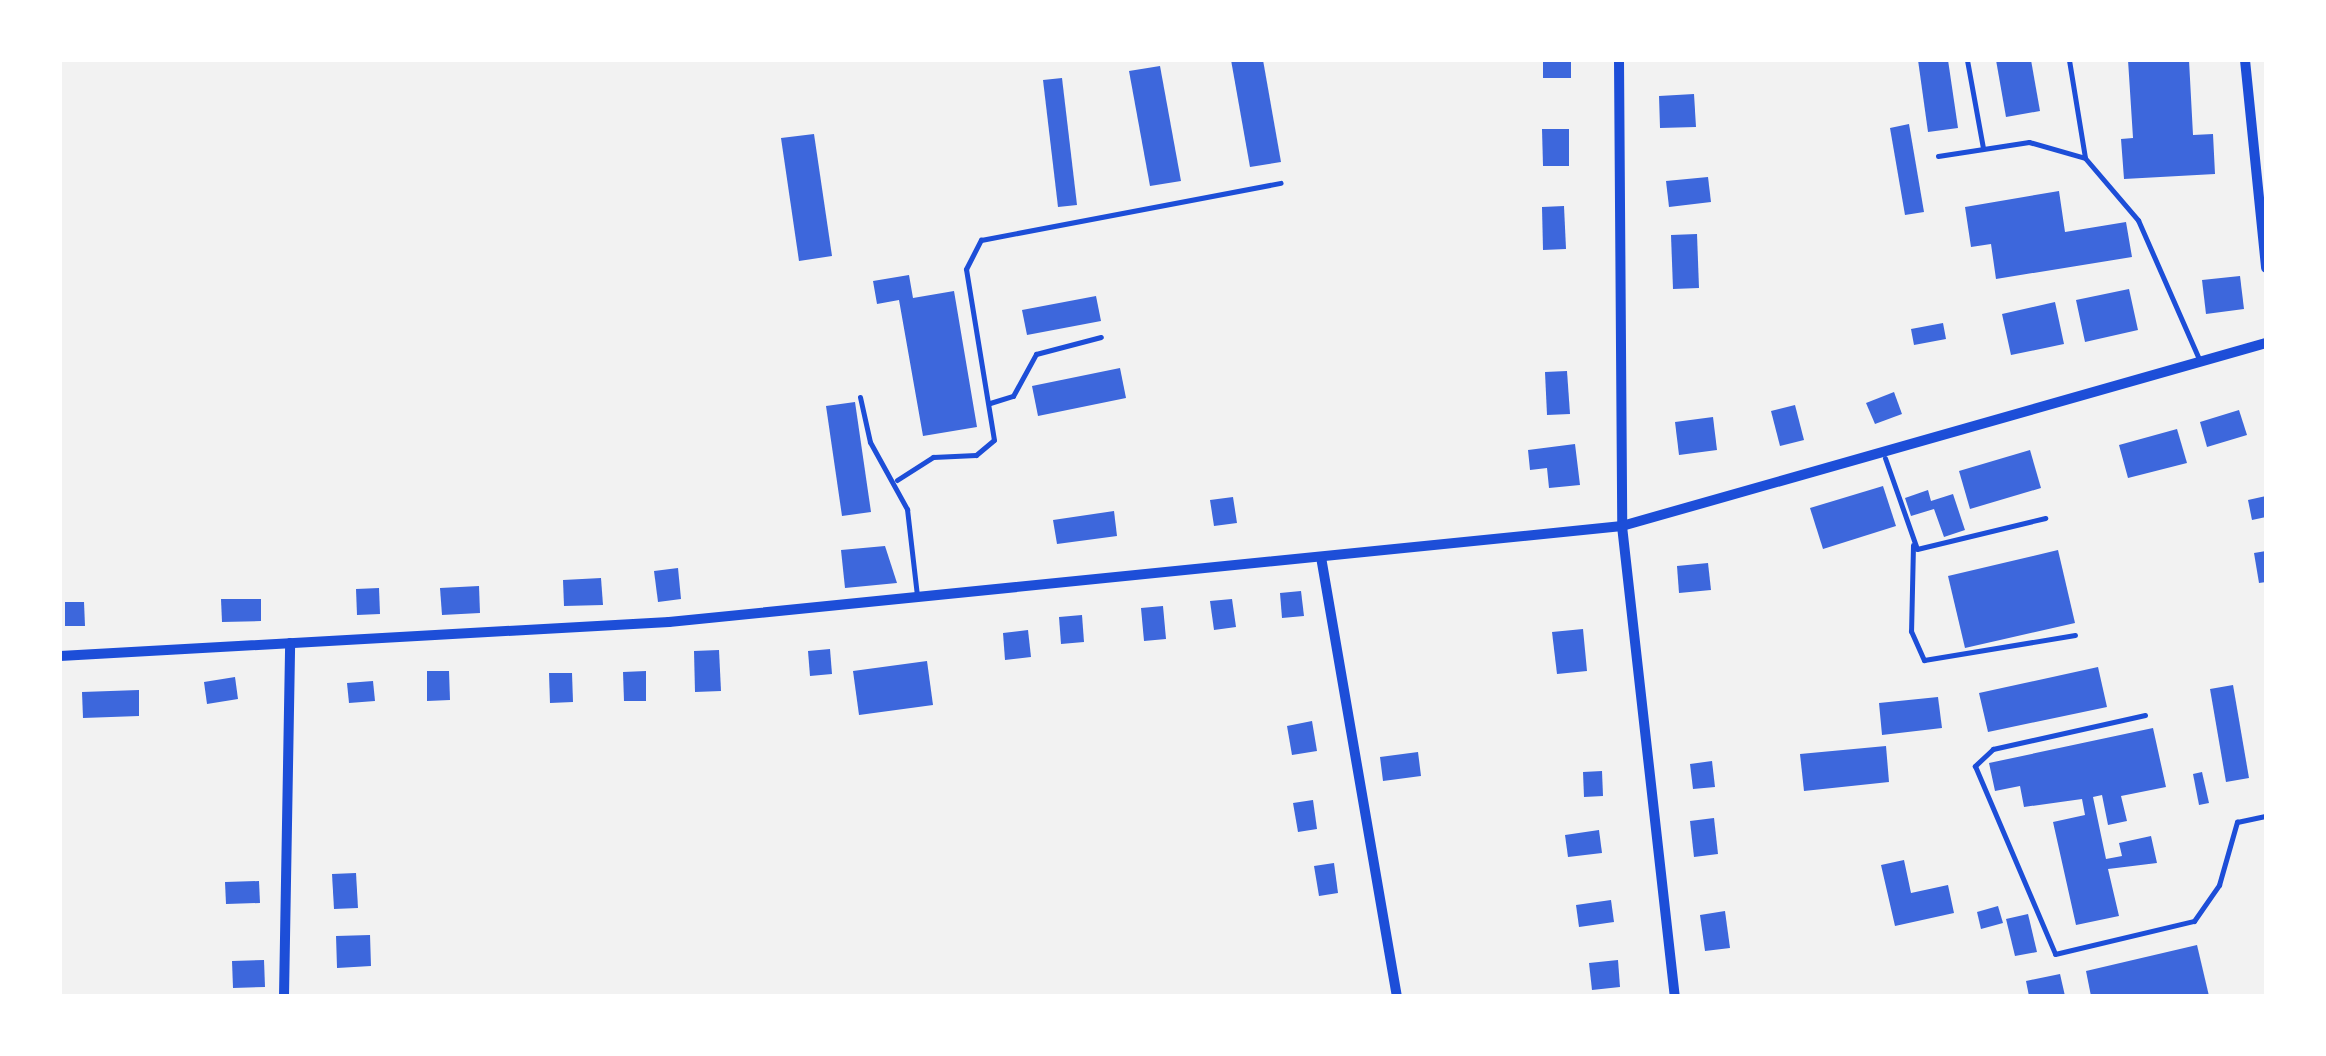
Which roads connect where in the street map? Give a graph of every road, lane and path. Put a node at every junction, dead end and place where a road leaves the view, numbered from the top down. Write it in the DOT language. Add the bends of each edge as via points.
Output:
graph roads {
  1 [pos="1620,60"];
  2 [pos="1967,60"];
  3 [pos="2069,60"];
  4 [pos="2245,60"];
  5 [pos="1982,148"];
  6 [pos="1938,156"];
  7 [pos="2085,158"];
  8 [pos="1281,184"];
  9 [pos="2266,184"];
  10 [pos="2253,188"];
  11 [pos="2266,268"];
  12 [pos="1101,337"];
  13 [pos="2266,343"];
  14 [pos="2200,361"];
  15 [pos="860,397"];
  16 [pos="990,404"];
  17 [pos="1885,458"];
  18 [pos="898,480"];
  19 [pos="2045,518"];
  20 [pos="1622,526"];
  21 [pos="1912,545"];
  22 [pos="1321,557"];
  23 [pos="917,598"];
  24 [pos="2076,634"];
  25 [pos="290,643"];
  26 [pos="60,656"];
  27 [pos="2145,715"];
  28 [pos="2266,816"];
  29 [pos="284,996"];
  30 [pos="1398,996"];
  31 [pos="1675,996"];
  1 -- 20 [label="street"];
  2 -- 5 [label="lane"];
  3 -- 7 [label="lane"];
  4 -- 10 [label="street"];
  5 -- 6 [label="lane"];
  5 -- 7 [label="lane" via="2028,142"];
  7 -- 14 [label="lane" via="2138,220"];
  8 -- 16 [label="lane" via="981,240 966,269"];
  9 -- 10 [label="lane"];
  10 -- 11 [label="street"];
  12 -- 16 [label="lane" via="1036,354 1013,396"];
  13 -- 14 [label="street"];
  14 -- 17 [label="street"];
  15 -- 18 [label="lane" via="870,442"];
  16 -- 18 [label="lane" via="989,449 933,457"];
  17 -- 20 [label="street"];
  17 -- 21 [label="lane"];
  18 -- 23 [label="lane"];
  19 -- 21 [label="lane" via="1928,549"];
  20 -- 22 [label="street"];
  20 -- 31 [label="street"];
  21 -- 24 [label="lane" via="1911,631 1924,660"];
  22 -- 23 [label="street"];
  22 -- 30 [label="street"];
  23 -- 25 [label="street"];
  25 -- 26 [label="street"];
  25 -- 29 [label="street"];
  27 -- 28 [label="lane" via="1992,749 1974,766 2055,954 2194,922 2215,894 2237,822"];
}
